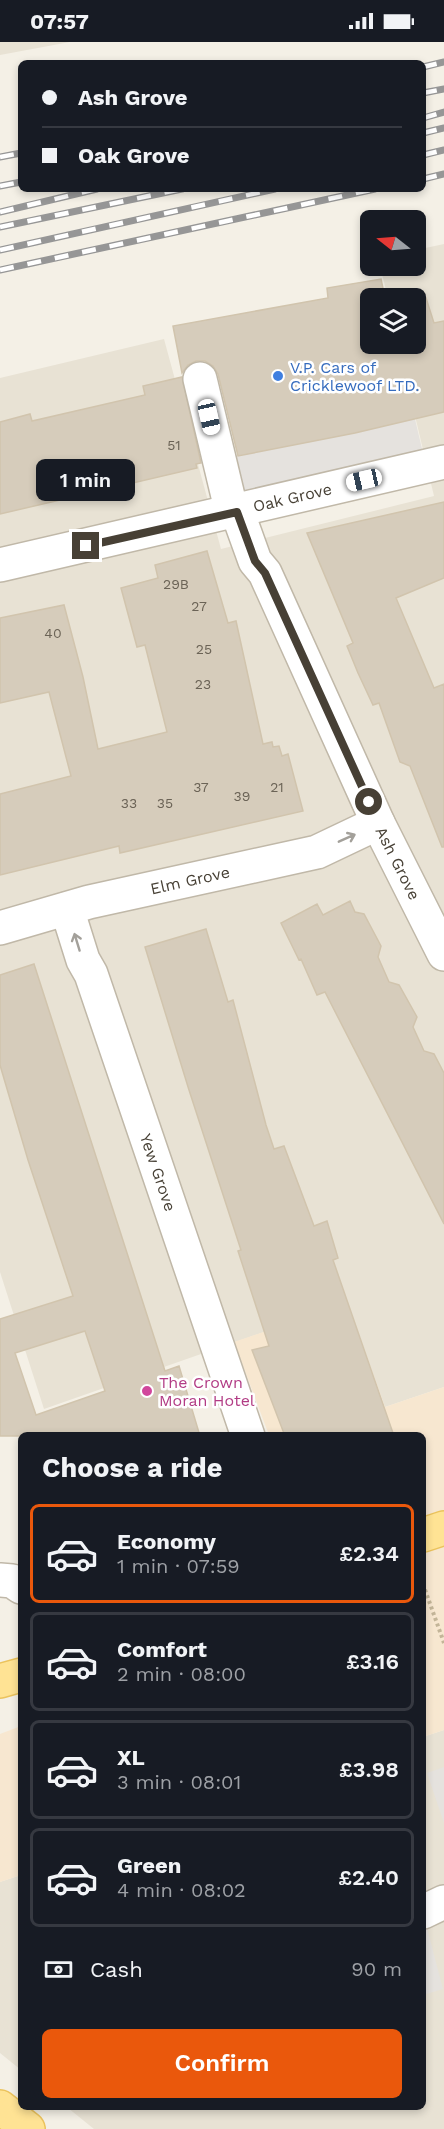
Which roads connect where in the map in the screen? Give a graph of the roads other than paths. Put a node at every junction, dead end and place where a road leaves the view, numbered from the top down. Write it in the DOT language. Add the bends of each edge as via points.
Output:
graph roads {
  1 [pos="200,379"];
  2 [pos="444,462"];
  3 [pos="234,512"];
  4 [pos="0,565"];
  5 [pos="378,823"];
  6 [pos="67,909"];
  7 [pos="0,928"];
  8 [pos="444,954"];
  9 [pos="247,1432"];
  10 [pos="444,1528"];
  11 [pos="426,1534"];
  12 [pos="0,1580"];
  13 [pos="18,1585"];
  14 [pos="18,1676"];
  15 [pos="0,1681"];
  16 [pos="444,1902"];
  17 [pos="426,1911"];
  18 [pos="0,2107"];
  19 [pos="28,2129"];
  1 -- 3 [label="street, Ash Grove"];
  2 -- 3 [label="street, Oak Grove"];
  3 -- 4 [label="street, Oak Grove"];
  3 -- 5 [label="street, Ash Grove"];
  6 -- 5 [label="street, Elm Grove, one-way" via="317,852"];
  5 -- 8 [label="street, Ash Grove"];
  6 -- 7 [label="street, Elm Grove"];
  9 -- 6 [label="street, Yew Grove, one-way"];
  10 -- 11 [label="main road"];
  12 -- 13 [label="street"];
  14 -- 15 [label="main road"];
  16 -- 17 [label="street"];
  18 -- 19 [label="main road"];
}
